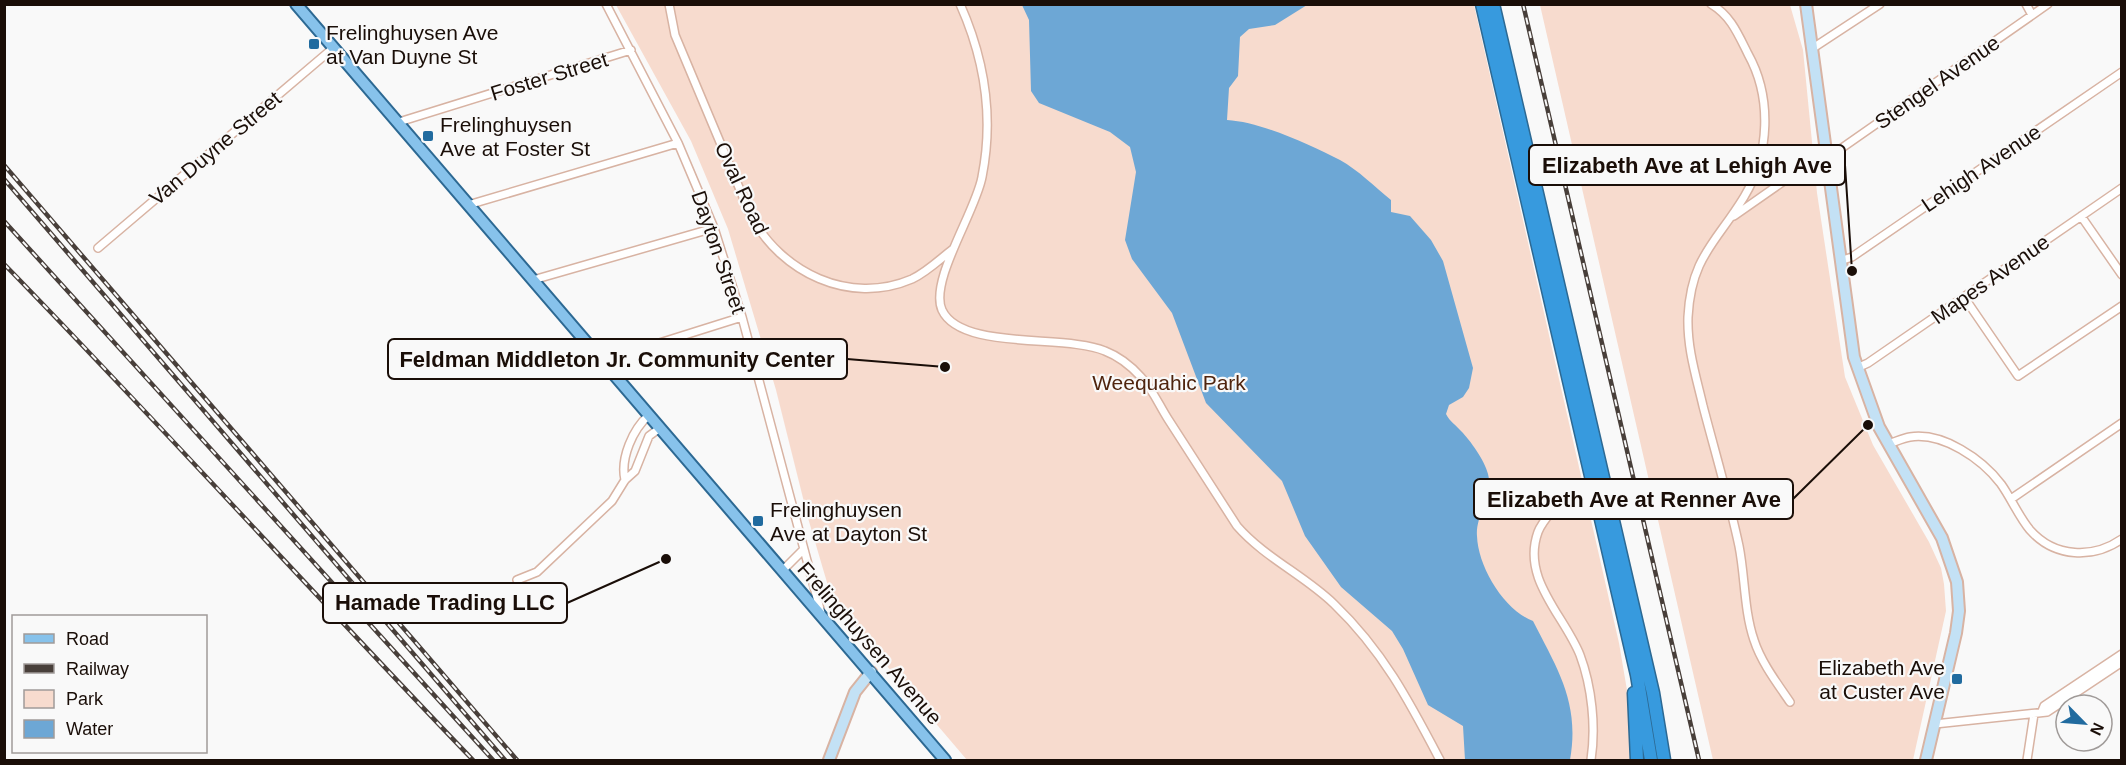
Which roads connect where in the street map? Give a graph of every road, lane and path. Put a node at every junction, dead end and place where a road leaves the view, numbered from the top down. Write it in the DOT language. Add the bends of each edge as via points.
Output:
graph roads {
  1 [pos="296,4"];
  2 [pos="606,4"];
  3 [pos="669,4"];
  4 [pos="960,4"];
  5 [pos="1482,4"];
  6 [pos="1493,4"];
  7 [pos="1711,4"];
  8 [pos="1806,4"];
  9 [pos="1880,4"];
  10 [pos="2025,4"];
  11 [pos="2048,4"];
  12 [pos="2032,15"];
  13 [pos="1813,48"];
  14 [pos="332,49"];
  15 [pos="631,50"];
  16 [pos="2121,72"];
  17 [pos="399,123"];
  18 [pos="678,144"];
  19 [pos="1826,161"];
  20 [pos="1760,163"];
  21 [pos="1794,174"];
  22 [pos="2121,188"];
  23 [pos="468,205"];
  24 [pos="2081,216"];
  25 [pos="1729,219"];
  26 [pos="714,228"];
  27 [pos="98,248"];
  28 [pos="953,248"];
  29 [pos="1840,261"];
  30 [pos="2121,275"];
  31 [pos="533,280"];
  32 [pos="1964,297"];
  33 [pos="2121,306"];
  34 [pos="742,317"];
  35 [pos="607,365"];
  36 [pos="1857,368"];
  37 [pos="649,415"];
  38 [pos="2121,423"];
  39 [pos="660,428"];
  40 [pos="1888,444"];
  41 [pos="625,480"];
  42 [pos="1562,498"];
  43 [pos="2011,499"];
  44 [pos="2121,539"];
  45 [pos="803,550"];
  46 [pos="782,571"];
  47 [pos="517,580"];
  48 [pos="822,616"];
  49 [pos="1625,621"];
  50 [pos="2121,654"];
  51 [pos="2121,662"];
  52 [pos="871,672"];
  53 [pos="1790,702"];
  54 [pos="2038,713"];
  55 [pos="1935,724"];
  56 [pos="829,760"];
  57 [pos="945,760"];
  58 [pos="1440,760"];
  59 [pos="1591,760"];
  60 [pos="1637,760"];
  61 [pos="1651,760"];
  62 [pos="1664,760"];
  63 [pos="1926,760"];
  64 [pos="2027,760"];
  1 -- 14 [label="main road, Frelinghuysen Avenue"];
  2 -- 15 [label="street, Dayton Street"];
  3 -- 28 [label="street, Oval Road" via="675,35 751,216 766,241 784,259 818,279 868,288 914,278"];
  4 -- 28 [label="street" via="981,59 988,133 977,197"];
  5 -- 49 [label="highway"];
  6 -- 62 [label="highway" via="1646,661"];
  7 -- 20 [label="street" via="1727,14 1753,63 1765,107"];
  8 -- 13 [label="main road"];
  9 -- 13 [label="street"];
  10 -- 12 [label="street"];
  11 -- 12 [label="street, Stengel Avenue"];
  12 -- 19 [label="street, Stengel Avenue"];
  13 -- 19 [label="main road"];
  14 -- 17 [label="main road, Frelinghuysen Avenue"];
  14 -- 27 [label="street, Van Duyne Street"];
  15 -- 17 [label="street, Foster Street"];
  15 -- 18 [label="street, Dayton Street"];
  16 -- 29 [label="street, Lehigh Avenue" via="1852,257"];
  17 -- 23 [label="main road, Frelinghuysen Avenue"];
  18 -- 23 [label="street"];
  18 -- 26 [label="street, Dayton Street"];
  19 -- 21 [label="street, Stengel Avenue" via="1818,169"];
  19 -- 29 [label="main road"];
  20 -- 21 [label="street"];
  20 -- 25 [label="street" via="1746,195"];
  21 -- 25 [label="street, Stengel Avenue"];
  22 -- 24 [label="street, Mapes Avenue"];
  23 -- 31 [label="main road, Frelinghuysen Avenue"];
  24 -- 30 [label="street"];
  24 -- 32 [label="street, Mapes Avenue"];
  25 -- 53 [label="street" via="1703,254 1693,277 1689,349 1739,546 1754,640 1770,674"];
  26 -- 31 [label="street"];
  26 -- 34 [label="street, Dayton Street"];
  28 -- 58 [label="street" via="943,277 940,307 944,315 959,328 997,336 1083,344 1104,350 1132,368 1154,393 1237,526 1253,545 1333,603 1382,658"];
  29 -- 36 [label="main road"];
  31 -- 35 [label="main road, Frelinghuysen Avenue"];
  32 -- 33 [label="street" via="2018,376"];
  32 -- 36 [label="street, Mapes Avenue"];
  34 -- 35 [label="street" via="618,356"];
  34 -- 45 [label="street, Dayton Street"];
  35 -- 37 [label="main road, Frelinghuysen Avenue"];
  36 -- 40 [label="main road"];
  37 -- 39 [label="main road, Frelinghuysen Avenue"];
  37 -- 41 [label="street" via="639,423 624,460"];
  38 -- 43 [label="street"];
  39 -- 41 [label="street" via="649,436 635,471"];
  39 -- 46 [label="main road, Frelinghuysen Avenue"];
  40 -- 43 [label="street" via="1919,437 1958,448 1993,474"];
  40 -- 55 [label="main road" via="1942,538 1957,582 1956,633"];
  41 -- 47 [label="street" via="612,501 537,572"];
  42 -- 59 [label="street" via="1538,531 1534,558 1538,581 1580,655 1591,703"];
  43 -- 44 [label="street" via="2030,530 2061,550 2092,554"];
  45 -- 46 [label="street"];
  45 -- 48 [label="street, Dayton Street"];
  46 -- 48 [label="main road, Frelinghuysen Avenue"];
  48 -- 52 [label="main road, Frelinghuysen Avenue"];
  49 -- 60 [label="highway" via="1635,696"];
  49 -- 61 [label="highway"];
  50 -- 54 [label="street"];
  51 -- 54 [label="street" via="2047,712"];
  52 -- 56 [label="main road" via="855,692"];
  52 -- 57 [label="main road, Frelinghuysen Avenue"];
  54 -- 55 [label="street"];
  54 -- 64 [label="street"];
  55 -- 63 [label="main road"];
}
